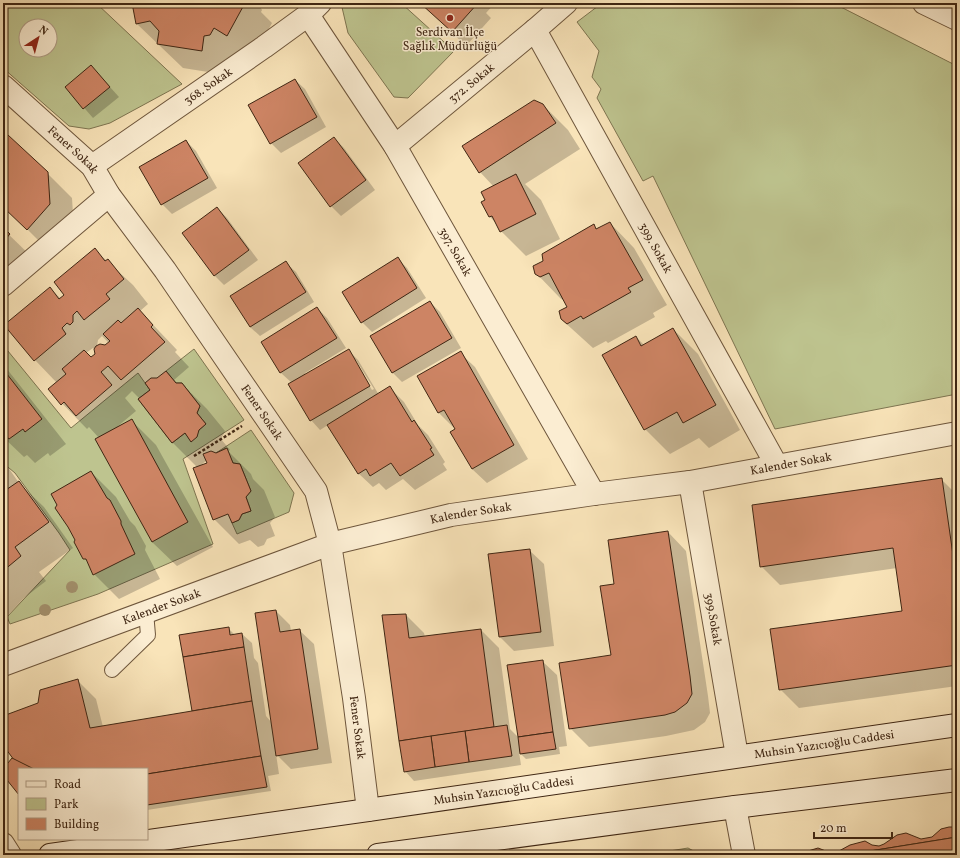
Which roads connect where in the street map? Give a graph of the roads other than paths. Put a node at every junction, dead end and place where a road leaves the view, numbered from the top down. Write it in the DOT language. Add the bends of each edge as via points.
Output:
graph roads {
  1 [pos="566,3"];
  2 [pos="924,3"];
  3 [pos="314,9"];
  4 [pos="957,19"];
  5 [pos="535,30"];
  6 [pos="3,86"];
  7 [pos="395,146"];
  8 [pos="92,166"];
  9 [pos="110,194"];
  10 [pos="3,285"];
  11 [pos="957,433"];
  12 [pos="777,466"];
  13 [pos="690,482"];
  14 [pos="594,494"];
  15 [pos="330,544"];
  16 [pos="146,612"];
  17 [pos="3,666"];
  18 [pos="112,670"];
  19 [pos="957,725"];
  20 [pos="737,756"];
  21 [pos="957,780"];
  22 [pos="735,807"];
  23 [pos="368,810"];
  24 [pos="3,844"];
  25 [pos="10,855"];
  26 [pos="50,855"];
  27 [pos="378,855"];
  28 [pos="744,855"];
  1 -- 5 [label="street, 372. Sokak"];
  2 -- 4 [label="street"];
  3 -- 7 [label="street, 397. Sokak"];
  3 -- 8 [label="street, 368. Sokak"];
  5 -- 7 [label="street, 372. Sokak"];
  5 -- 12 [label="street, 399. Sokak"];
  6 -- 8 [label="street, Fener Sokak"];
  7 -- 14 [label="street, 397. Sokak"];
  8 -- 9 [label="street, Fener Sokak"];
  9 -- 10 [label="street"];
  9 -- 15 [label="street, Fener Sokak" via="316,491"];
  11 -- 12 [label="street, Kalender Sokak"];
  12 -- 13 [label="street, Kalender Sokak"];
  13 -- 14 [label="street, Kalender Sokak"];
  13 -- 20 [label="street, 399.Sokak"];
  14 -- 15 [label="street, Kalender Sokak" via="451,515"];
  15 -- 16 [label="street, Kalender Sokak"];
  15 -- 23 [label="street, Fener Sokak"];
  16 -- 17 [label="street, Kalender Sokak"];
  16 -- 18 [label="lane" via="148,635"];
  19 -- 20 [label="street, Muhsin Yazıcıoğlu Caddesi"];
  20 -- 23 [label="street, Muhsin Yazıcıoğlu Caddesi"];
  21 -- 22 [label="street"];
  22 -- 27 [label="street"];
  22 -- 28 [label="street"];
  23 -- 26 [label="street, Muhsin Yazıcıoğlu Caddesi"];
  24 -- 25 [label="street"];
}
